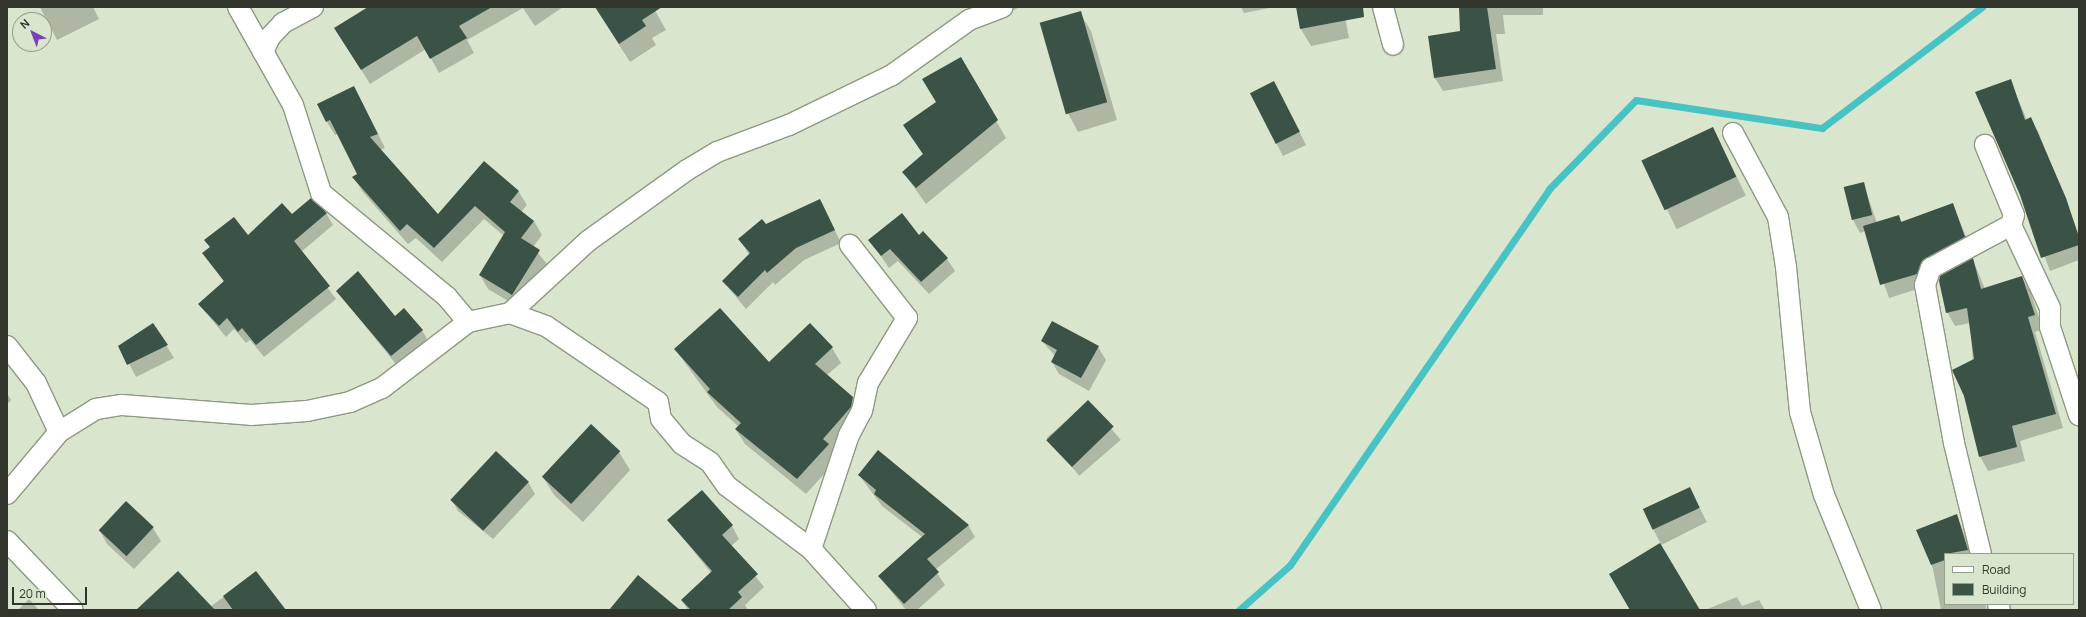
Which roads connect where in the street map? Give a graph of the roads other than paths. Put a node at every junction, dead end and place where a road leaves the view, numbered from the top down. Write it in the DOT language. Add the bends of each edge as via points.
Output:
graph roads {
  1 [pos="238,7"];
  2 [pos="313,7"];
  3 [pos="1003,7"];
  4 [pos="1383,7"];
  5 [pos="1393,45"];
  6 [pos="263,52"];
  7 [pos="1732,133"];
  8 [pos="1985,145"];
  9 [pos="2011,225"];
  10 [pos="850,245"];
  11 [pos="510,313"];
  12 [pos="468,322"];
  13 [pos="7,346"];
  14 [pos="2079,415"];
  15 [pos="59,432"];
  16 [pos="7,494"];
  17 [pos="7,541"];
  18 [pos="811,549"];
  19 [pos="1981,553"];
  20 [pos="73,610"];
  21 [pos="866,610"];
  22 [pos="1871,610"];
  1 -- 6 [label="street"];
  2 -- 6 [label="street" via="283,23"];
  3 -- 11 [label="street" via="969,20 892,75 789,125 717,152 686,170 588,241"];
  4 -- 5 [label="street"];
  6 -- 12 [label="street" via="293,105 321,193 447,297"];
  7 -- 22 [label="street" via="1778,217 1786,260 1800,412 1824,494"];
  8 -- 9 [label="street" via="2014,215"];
  9 -- 14 [label="street" via="2050,308 2050,327"];
  9 -- 19 [label="street" via="1931,268 1925,285 1954,443"];
  10 -- 18 [label="street" via="907,318 868,383 862,411 849,435"];
  11 -- 12 [label="street"];
  11 -- 18 [label="street" via="546,326 658,402 661,419 682,444 710,462 727,486"];
  12 -- 15 [label="street" via="382,388 350,402 307,411 251,415 122,405 96,409"];
  13 -- 15 [label="street" via="36,382"];
  15 -- 16 [label="street"];
  17 -- 20 [label="street"];
  18 -- 21 [label="street"];
}
